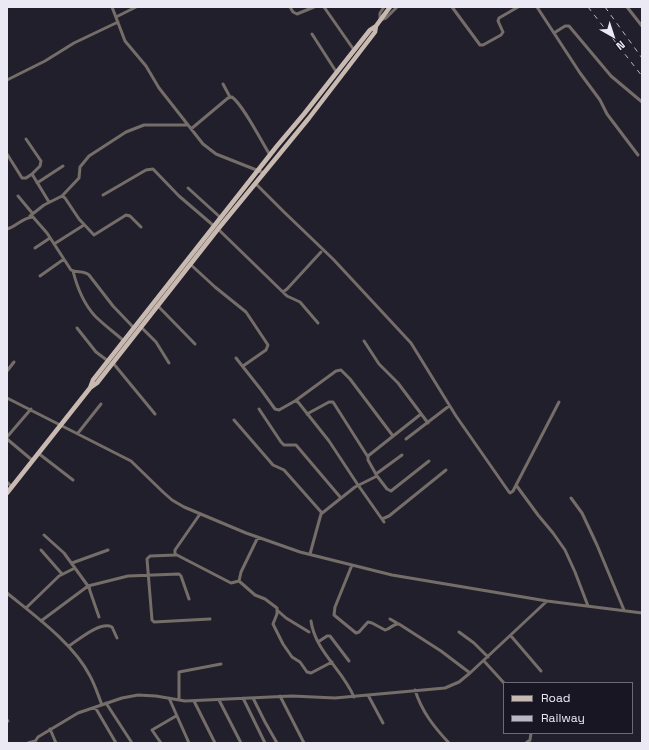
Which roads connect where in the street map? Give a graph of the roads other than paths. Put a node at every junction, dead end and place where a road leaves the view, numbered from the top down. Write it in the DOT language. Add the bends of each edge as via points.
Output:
graph roads {
  1 [pos="112,7"];
  2 [pos="136,7"];
  3 [pos="290,7"];
  4 [pos="314,7"];
  5 [pos="324,7"];
  6 [pos="396,7"];
  7 [pos="452,7"];
  8 [pos="518,7"];
  9 [pos="537,7"];
  10 [pos="627,7"];
  11 [pos="387,8"];
  12 [pos="116,17"];
  13 [pos="380,20"];
  14 [pos="118,22"];
  15 [pos="376,26"];
  16 [pos="642,26"];
  17 [pos="554,33"];
  18 [pos="312,34"];
  19 [pos="354,50"];
  20 [pos="336,73"];
  21 [pos="7,80"];
  22 [pos="223,84"];
  23 [pos="230,97"];
  24 [pos="642,102"];
  25 [pos="186,125"];
  26 [pos="191,129"];
  27 [pos="26,139"];
  28 [pos="7,154"];
  29 [pos="270,155"];
  30 [pos="638,155"];
  31 [pos="63,166"];
  32 [pos="258,170"];
  33 [pos="264,173"];
  34 [pos="32,174"];
  35 [pos="37,183"];
  36 [pos="255,183"];
  37 [pos="188,188"];
  38 [pos="103,195"];
  39 [pos="18,196"];
  40 [pos="62,196"];
  41 [pos="49,202"];
  42 [pos="32,215"];
  43 [pos="221,218"];
  44 [pos="84,225"];
  45 [pos="141,227"];
  46 [pos="216,228"];
  47 [pos="7,229"];
  48 [pos="210,235"];
  49 [pos="50,238"];
  50 [pos="54,244"];
  51 [pos="36,248"];
  52 [pos="321,252"];
  53 [pos="64,259"];
  54 [pos="190,264"];
  55 [pos="73,271"];
  56 [pos="40,276"];
  57 [pos="283,292"];
  58 [pos="156,303"];
  59 [pos="318,324"];
  60 [pos="141,327"];
  61 [pos="77,328"];
  62 [pos="134,328"];
  63 [pos="124,341"];
  64 [pos="364,341"];
  65 [pos="195,344"];
  66 [pos="236,358"];
  67 [pos="14,362"];
  68 [pos="110,362"];
  69 [pos="169,363"];
  70 [pos="243,366"];
  71 [pos="7,371"];
  72 [pos="7,398"];
  73 [pos="295,401"];
  74 [pos="560,402"];
  75 [pos="101,404"];
  76 [pos="449,406"];
  77 [pos="31,409"];
  78 [pos="259,409"];
  79 [pos="155,414"];
  80 [pos="307,414"];
  81 [pos="421,414"];
  82 [pos="234,420"];
  83 [pos="428,423"];
  84 [pos="61,424"];
  85 [pos="78,433"];
  86 [pos="393,436"];
  87 [pos="7,438"];
  88 [pos="406,439"];
  89 [pos="38,453"];
  90 [pos="402,455"];
  91 [pos="368,457"];
  92 [pos="32,460"];
  93 [pos="429,461"];
  94 [pos="446,470"];
  95 [pos="377,475"];
  96 [pos="73,480"];
  97 [pos="7,482"];
  98 [pos="358,485"];
  99 [pos="516,486"];
  100 [pos="12,487"];
  101 [pos="7,493"];
  102 [pos="341,498"];
  103 [pos="572,498"];
  104 [pos="322,513"];
  105 [pos="200,514"];
  106 [pos="44,535"];
  107 [pos="258,537"];
  108 [pos="41,550"];
  109 [pos="108,550"];
  110 [pos="310,554"];
  111 [pos="176,555"];
  112 [pos="72,563"];
  113 [pos="352,565"];
  114 [pos="75,568"];
  115 [pos="62,574"];
  116 [pos="147,575"];
  117 [pos="239,581"];
  118 [pos="88,586"];
  119 [pos="7,593"];
  120 [pos="189,599"];
  121 [pos="547,601"];
  122 [pos="588,606"];
  123 [pos="26,608"];
  124 [pos="277,610"];
  125 [pos="624,610"];
  126 [pos="642,613"];
  127 [pos="99,617"];
  128 [pos="390,618"];
  129 [pos="210,619"];
  130 [pos="42,621"];
  131 [pos="311,621"];
  132 [pos="397,623"];
  133 [pos="309,632"];
  134 [pos="459,632"];
  135 [pos="511,636"];
  136 [pos="117,638"];
  137 [pos="318,642"];
  138 [pos="68,646"];
  139 [pos="488,657"];
  140 [pos="349,661"];
  141 [pos="484,661"];
  142 [pos="332,662"];
  143 [pos="221,664"];
  144 [pos="541,671"];
  145 [pos="470,673"];
  146 [pos="503,682"];
  147 [pos="416,690"];
  148 [pos="368,695"];
  149 [pos="280,696"];
  150 [pos="354,697"];
  151 [pos="169,698"];
  152 [pos="243,698"];
  153 [pos="253,698"];
  154 [pos="180,700"];
  155 [pos="219,700"];
  156 [pos="194,701"];
  157 [pos="106,703"];
  158 [pos="102,705"];
  159 [pos="95,707"];
  160 [pos="176,716"];
  161 [pos="383,723"];
  162 [pos="50,729"];
  163 [pos="531,734"];
  164 [pos="34,742"];
  165 [pos="28,743"];
  166 [pos="56,743"];
  167 [pos="116,743"];
  168 [pos="132,743"];
  169 [pos="161,743"];
  170 [pos="189,743"];
  171 [pos="215,743"];
  172 [pos="241,743"];
  173 [pos="265,743"];
  174 [pos="277,743"];
  175 [pos="304,743"];
  176 [pos="449,743"];
  177 [pos="526,743"];
  1 -- 12 [label="street"];
  2 -- 12 [label="street"];
  3 -- 4 [label="street" via="296,14"];
  5 -- 19 [label="street"];
  6 -- 13 [label="street" via="386,18"];
  7 -- 8 [label="street" via="477,42 483,45 503,33 499,18"];
  9 -- 17 [label="street"];
  10 -- 16 [label="street"];
  11 -- 13 [label="main road"];
  12 -- 14 [label="street"];
  13 -- 15 [label="main road"];
  14 -- 21 [label="street"];
  14 -- 26 [label="street" via="128,46 146,66 159,88"];
  15 -- 19 [label="main road"];
  15 -- 33 [label="main road" via="375,32 359,54"];
  17 -- 24 [label="street" via="569,26 611,76"];
  17 -- 30 [label="street" via="607,114"];
  18 -- 20 [label="street"];
  19 -- 20 [label="main road"];
  20 -- 29 [label="main road"];
  22 -- 23 [label="street"];
  23 -- 26 [label="street"];
  23 -- 29 [label="street" via="234,98"];
  25 -- 40 [label="street" via="144,125 126,132 89,156 80,167 79,178"];
  26 -- 32 [label="street" via="210,150"];
  27 -- 34 [label="street" via="41,161 40,166"];
  28 -- 34 [label="street" via="22,178"];
  29 -- 32 [label="main road"];
  31 -- 35 [label="street"];
  32 -- 33 [label="street"];
  32 -- 43 [label="main road"];
  33 -- 36 [label="main road"];
  34 -- 35 [label="street"];
  35 -- 41 [label="street"];
  36 -- 46 [label="main road"];
  36 -- 76 [label="street" via="338,264 411,343"];
  37 -- 43 [label="street"];
  38 -- 46 [label="street" via="146,170 153,169"];
  39 -- 42 [label="street"];
  40 -- 41 [label="street"];
  40 -- 44 [label="street"];
  41 -- 42 [label="street"];
  42 -- 47 [label="street"];
  42 -- 49 [label="street"];
  43 -- 46 [label="main road"];
  44 -- 45 [label="street" via="95,235 127,215"];
  44 -- 50 [label="street"];
  46 -- 48 [label="main road"];
  46 -- 57 [label="street"];
  48 -- 54 [label="main road"];
  48 -- 58 [label="main road"];
  49 -- 50 [label="street"];
  49 -- 51 [label="street"];
  50 -- 53 [label="street"];
  52 -- 57 [label="street"];
  53 -- 55 [label="street"];
  53 -- 56 [label="street"];
  54 -- 58 [label="main road"];
  54 -- 70 [label="street" via="246,312 268,345 266,350"];
  55 -- 62 [label="street" via="90,275 108,301"];
  55 -- 63 [label="street" via="89,308"];
  57 -- 59 [label="street" via="300,302"];
  58 -- 60 [label="main road"];
  58 -- 62 [label="main road"];
  58 -- 65 [label="street"];
  60 -- 68 [label="main road"];
  60 -- 69 [label="street" via="156,342"];
  61 -- 68 [label="street" via="96,352"];
  62 -- 63 [label="main road"];
  63 -- 68 [label="main road"];
  64 -- 81 [label="street" via="379,364 398,383"];
  66 -- 70 [label="street"];
  67 -- 71 [label="street"];
  68 -- 79 [label="street"];
  68 -- 84 [label="main road" via="97,383"];
  70 -- 73 [label="street" via="275,409 279,410"];
  72 -- 77 [label="street"];
  73 -- 80 [label="street"];
  73 -- 86 [label="street" via="341,370 350,378"];
  74 -- 99 [label="street"];
  75 -- 85 [label="street"];
  76 -- 83 [label="street"];
  76 -- 99 [label="street" via="510,493"];
  77 -- 84 [label="street"];
  77 -- 87 [label="street"];
  78 -- 102 [label="street" via="280,442 284,445 296,445"];
  80 -- 91 [label="street" via="333,402"];
  80 -- 98 [label="street" via="329,441"];
  81 -- 83 [label="street"];
  81 -- 86 [label="street"];
  82 -- 104 [label="street" via="273,465 285,472"];
  83 -- 88 [label="street"];
  84 -- 85 [label="street"];
  84 -- 89 [label="main road"];
  85 -- 105 [label="street" via="131,461 172,500"];
  86 -- 91 [label="street"];
  87 -- 92 [label="street"];
  89 -- 92 [label="main road"];
  89 -- 96 [label="street"];
  90 -- 95 [label="street"];
  91 -- 95 [label="street"];
  92 -- 100 [label="main road"];
  93 -- 95 [label="street" via="391,491"];
  94 -- 98 [label="street" via="383,521"];
  95 -- 98 [label="street"];
  97 -- 100 [label="street"];
  98 -- 102 [label="street"];
  99 -- 122 [label="street" via="565,550"];
  100 -- 101 [label="main road"];
  102 -- 104 [label="street"];
  103 -- 125 [label="street" via="597,545"];
  104 -- 110 [label="street"];
  105 -- 107 [label="street"];
  105 -- 111 [label="street" via="175,550"];
  106 -- 112 [label="street"];
  107 -- 110 [label="street"];
  107 -- 117 [label="street"];
  108 -- 115 [label="street"];
  109 -- 112 [label="street"];
  110 -- 113 [label="street"];
  111 -- 116 [label="street" via="149,556"];
  111 -- 117 [label="street" via="231,583"];
  112 -- 114 [label="street"];
  113 -- 121 [label="street" via="392,575"];
  113 -- 132 [label="street" via="334,614 356,633 368,622 385,630"];
  114 -- 115 [label="street"];
  114 -- 118 [label="street"];
  115 -- 123 [label="street"];
  116 -- 118 [label="street" via="128,576"];
  116 -- 120 [label="street" via="181,575"];
  116 -- 129 [label="street" via="153,622"];
  117 -- 124 [label="street"];
  118 -- 127 [label="street"];
  118 -- 130 [label="street"];
  119 -- 123 [label="street"];
  121 -- 122 [label="street"];
  121 -- 135 [label="street"];
  122 -- 125 [label="street"];
  123 -- 130 [label="street"];
  124 -- 133 [label="street"];
  124 -- 142 [label="street" via="272,624 274,629 290,655 300,662 307,672 311,673"];
  125 -- 126 [label="street"];
  128 -- 132 [label="street"];
  130 -- 138 [label="street"];
  131 -- 137 [label="street" via="312,632"];
  132 -- 145 [label="street" via="441,650"];
  134 -- 139 [label="street"];
  135 -- 139 [label="street"];
  135 -- 144 [label="street"];
  136 -- 138 [label="street" via="112,627 106,626 96,628"];
  137 -- 140 [label="street" via="330,636"];
  137 -- 142 [label="street"];
  138 -- 158 [label="street" via="90,675"];
  139 -- 141 [label="street"];
  141 -- 145 [label="street"];
  141 -- 146 [label="street"];
  142 -- 150 [label="street" via="349,685"];
  143 -- 154 [label="street" via="179,672"];
  145 -- 147 [label="street" via="445,688"];
  147 -- 148 [label="street"];
  147 -- 176 [label="street" via="428,718"];
  148 -- 150 [label="street"];
  148 -- 161 [label="street"];
  149 -- 150 [label="street"];
  149 -- 153 [label="street"];
  149 -- 175 [label="street"];
  151 -- 154 [label="street"];
  151 -- 157 [label="street" via="138,696"];
  151 -- 160 [label="street"];
  152 -- 153 [label="street"];
  152 -- 155 [label="street"];
  152 -- 173 [label="street"];
  153 -- 174 [label="street"];
  154 -- 156 [label="street"];
  155 -- 156 [label="street"];
  155 -- 172 [label="street"];
  156 -- 171 [label="street"];
  157 -- 158 [label="street"];
  157 -- 168 [label="street"];
  158 -- 159 [label="street"];
  159 -- 162 [label="street" via="78,713"];
  159 -- 167 [label="street"];
  160 -- 169 [label="street" via="152,730"];
  160 -- 170 [label="street"];
  162 -- 164 [label="street"];
  162 -- 166 [label="street"];
  163 -- 177 [label="street" via="530,740"];
  164 -- 165 [label="street"];
}
